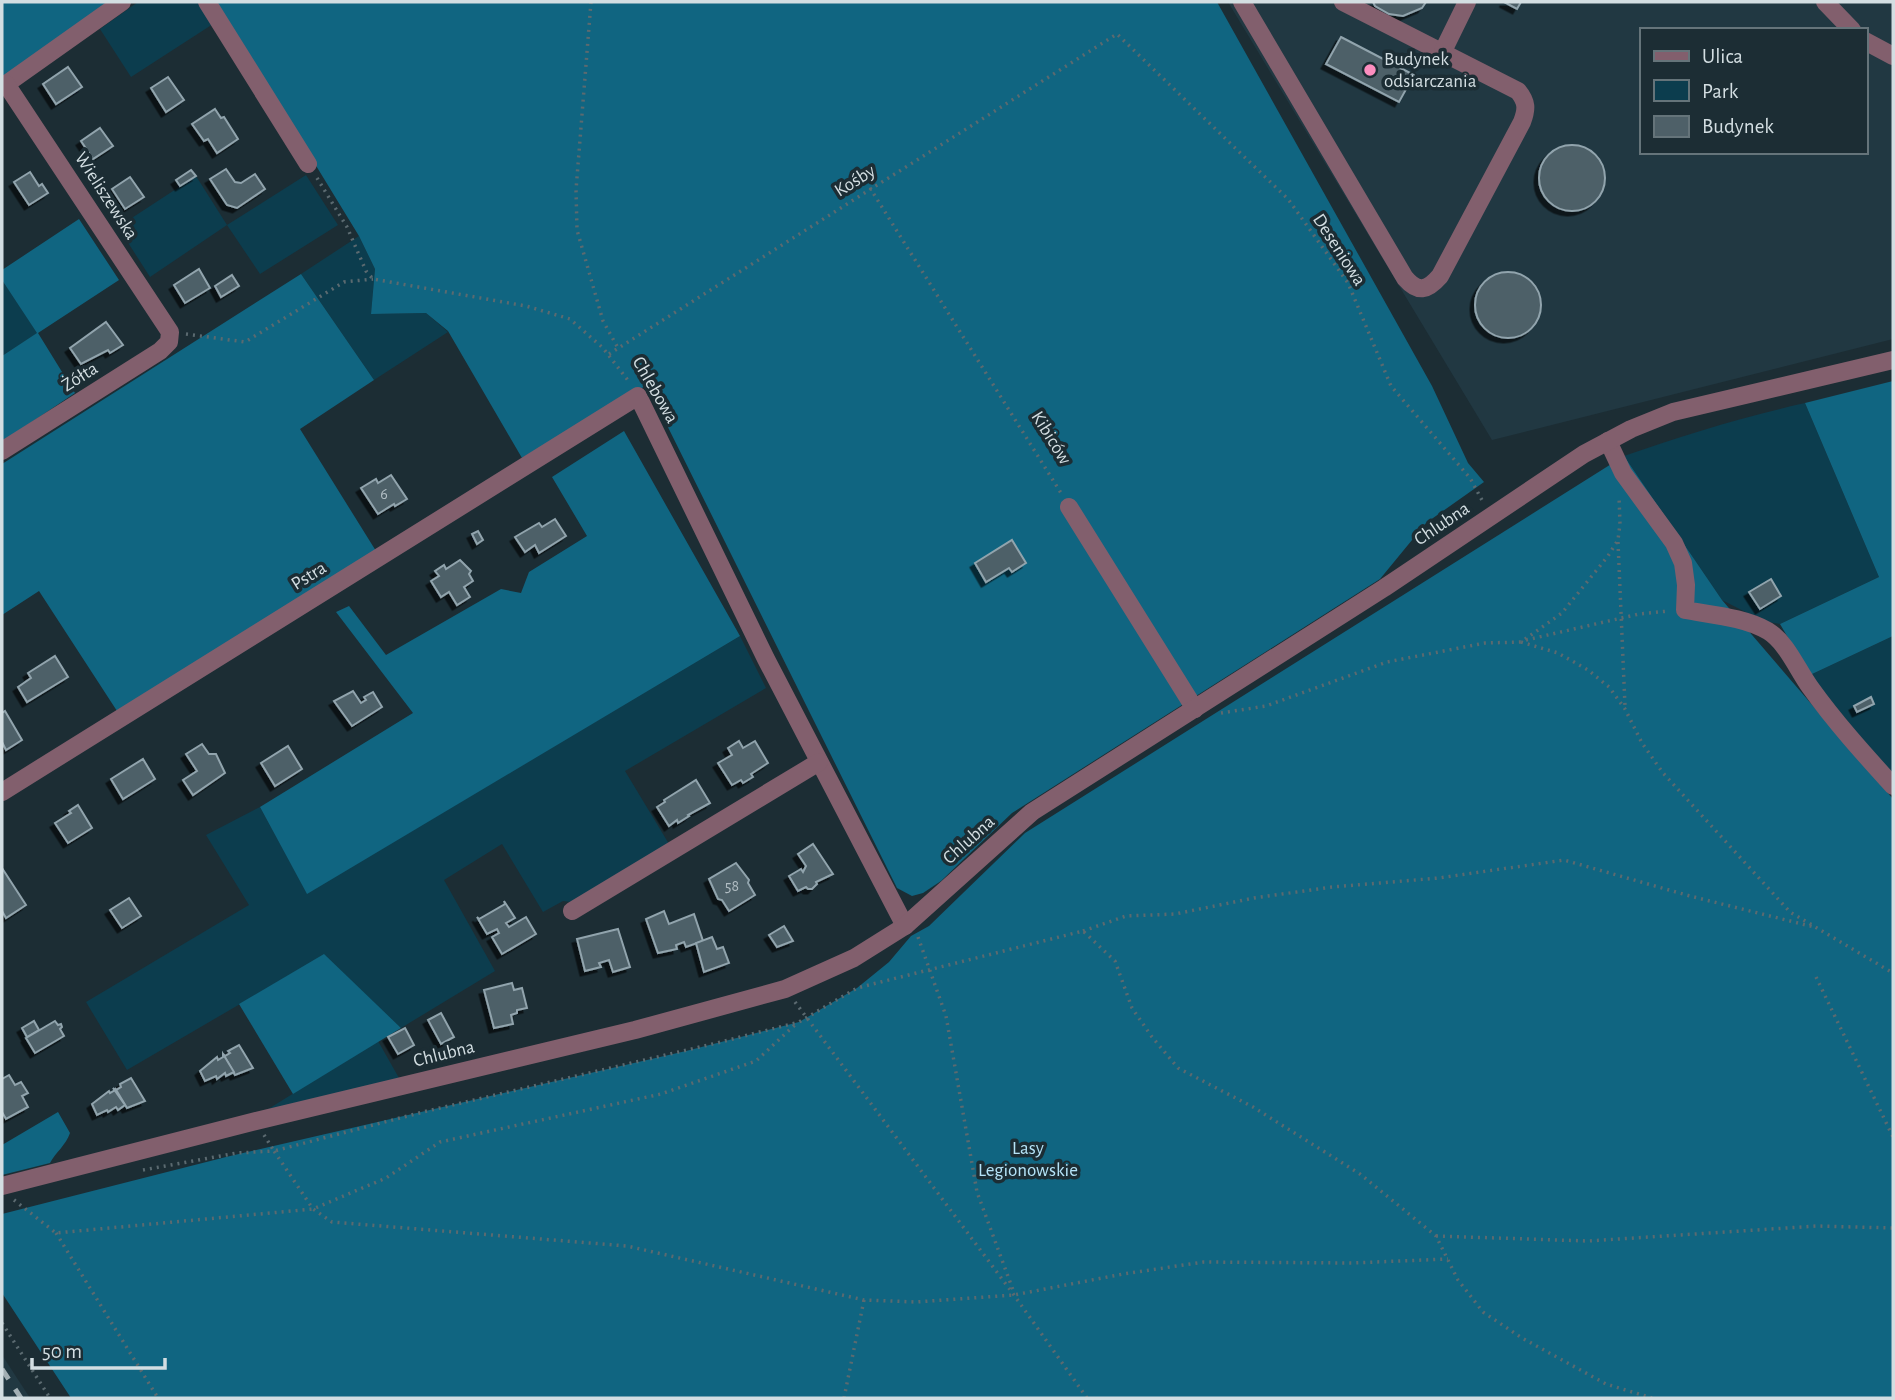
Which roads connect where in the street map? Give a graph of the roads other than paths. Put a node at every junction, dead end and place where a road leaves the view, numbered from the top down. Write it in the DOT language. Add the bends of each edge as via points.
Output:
graph roads {
  1 [pos="122,2"];
  2 [pos="207,2"];
  3 [pos="1242,2"];
  4 [pos="1343,2"];
  5 [pos="1468,2"];
  6 [pos="1825,2"];
  7 [pos="1850,28"];
  8 [pos="1867,42"];
  9 [pos="1443,51"];
  10 [pos="1893,57"];
  11 [pos="4,85"];
  12 [pos="308,164"];
  13 [pos="170,332"];
  14 [pos="1893,360"];
  15 [pos="638,397"];
  16 [pos="1608,440"];
  17 [pos="2,451"];
  18 [pos="1069,507"];
  19 [pos="1195,709"];
  20 [pos="819,762"];
  21 [pos="1893,786"];
  22 [pos="2,792"];
  23 [pos="572,911"];
  24 [pos="908,922"];
  25 [pos="7,1192"];
  1 -- 11 [label="street"];
  2 -- 12 [label="street"];
  3 -- 9 [label="street" via="1405,278 1421,289 1432,286 1440,276 1526,110 1518,91"];
  4 -- 9 [label="street"];
  5 -- 9 [label="street"];
  6 -- 7 [label="street"];
  8 -- 10 [label="street"];
  11 -- 13 [label="street, Wieliszewska"];
  13 -- 17 [label="street, Żółta" via="169,342 160,351"];
  14 -- 16 [label="street, Chlubna" via="1673,412"];
  15 -- 20 [label="street, Chlebowa"];
  15 -- 22 [label="street, Pstra"];
  16 -- 19 [label="street, Chlubna"];
  16 -- 21 [label="street" via="1623,473 1674,543 1683,563 1685,610 1751,623 1770,633 1843,730"];
  18 -- 19 [label="street"];
  19 -- 24 [label="street, Chlubna" via="1032,812"];
  20 -- 23 [label="street"];
  20 -- 24 [label="street, Chlebowa"];
  24 -- 25 [label="street, Chlubna" via="854,958 785,989 256,1121"];
}
